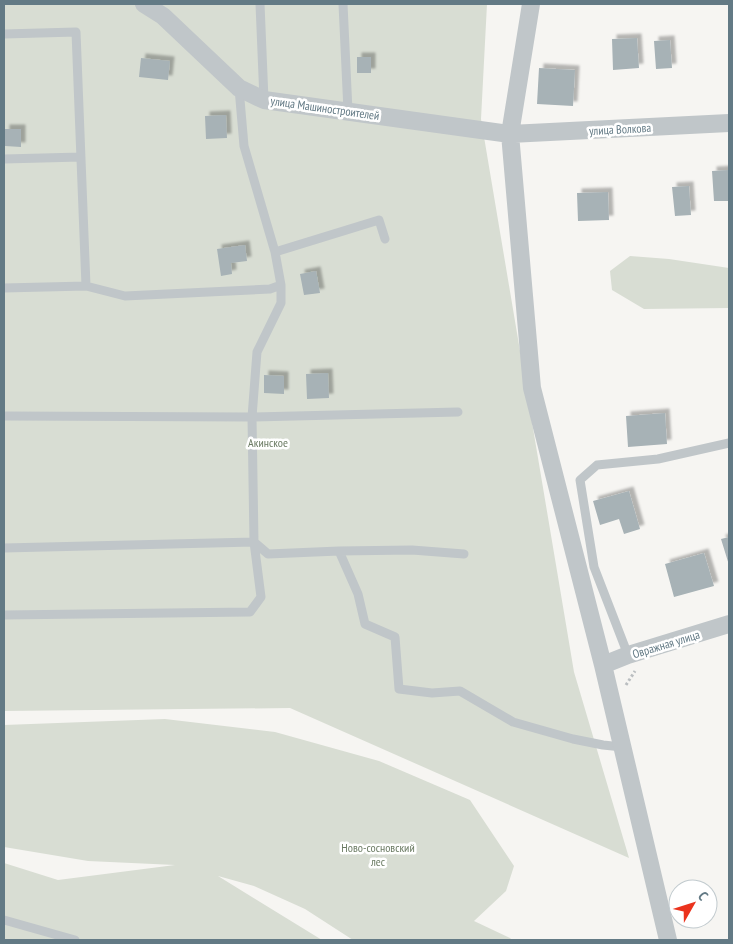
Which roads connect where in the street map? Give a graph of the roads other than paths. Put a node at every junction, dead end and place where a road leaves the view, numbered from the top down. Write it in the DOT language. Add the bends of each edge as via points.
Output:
graph roads {
  1 [pos="144,4"];
  2 [pos="260,4"];
  3 [pos="343,4"];
  4 [pos="531,4"];
  5 [pos="4,34"];
  6 [pos="239,88"];
  7 [pos="264,100"];
  8 [pos="348,111"];
  9 [pos="729,123"];
  10 [pos="510,134"];
  11 [pos="81,157"];
  12 [pos="4,159"];
  13 [pos="385,239"];
  14 [pos="274,252"];
  15 [pos="281,285"];
  16 [pos="86,286"];
  17 [pos="4,288"];
  18 [pos="458,412"];
  19 [pos="4,416"];
  20 [pos="252,417"];
  21 [pos="729,443"];
  22 [pos="254,542"];
  23 [pos="4,548"];
  24 [pos="339,551"];
  25 [pos="464,554"];
  26 [pos="4,614"];
  27 [pos="729,624"];
  28 [pos="634,660"];
  29 [pos="603,665"];
  30 [pos="622,747"];
  31 [pos="4,920"];
  32 [pos="75,940"];
  33 [pos="668,940"];
  1 -- 6 [label="street, улица Машиностроителей" via="163,16"];
  2 -- 7 [label="lane"];
  3 -- 8 [label="lane"];
  4 -- 10 [label="street"];
  5 -- 11 [label="lane" via="76,32"];
  6 -- 7 [label="street, улица Машиностроителей"];
  6 -- 14 [label="lane" via="244,146"];
  7 -- 8 [label="street, улица Машиностроителей"];
  8 -- 10 [label="street, улица Машиностроителей"];
  9 -- 10 [label="street, улица Волкова"];
  10 -- 29 [label="street" via="532,388"];
  11 -- 12 [label="lane"];
  11 -- 16 [label="lane"];
  13 -- 14 [label="lane" via="379,220"];
  14 -- 15 [label="lane"];
  15 -- 16 [label="lane" via="270,289 124,296"];
  15 -- 20 [label="lane" via="281,303 257,352"];
  16 -- 17 [label="lane"];
  18 -- 20 [label="lane"];
  19 -- 20 [label="lane"];
  20 -- 22 [label="lane"];
  21 -- 28 [label="lane" via="658,459 597,465 580,480 594,567"];
  22 -- 23 [label="lane"];
  22 -- 24 [label="lane" via="268,554"];
  22 -- 26 [label="lane" via="261,597 250,612"];
  24 -- 25 [label="lane" via="412,550"];
  24 -- 30 [label="lane" via="358,594 365,624 395,637 399,689 432,693 460,691 513,722"];
  27 -- 28 [label="street, Овражная улица"];
  28 -- 29 [label="street, Овражная улица"];
  29 -- 30 [label="street"];
  30 -- 33 [label="street"];
  31 -- 32 [label="lane"];
}
